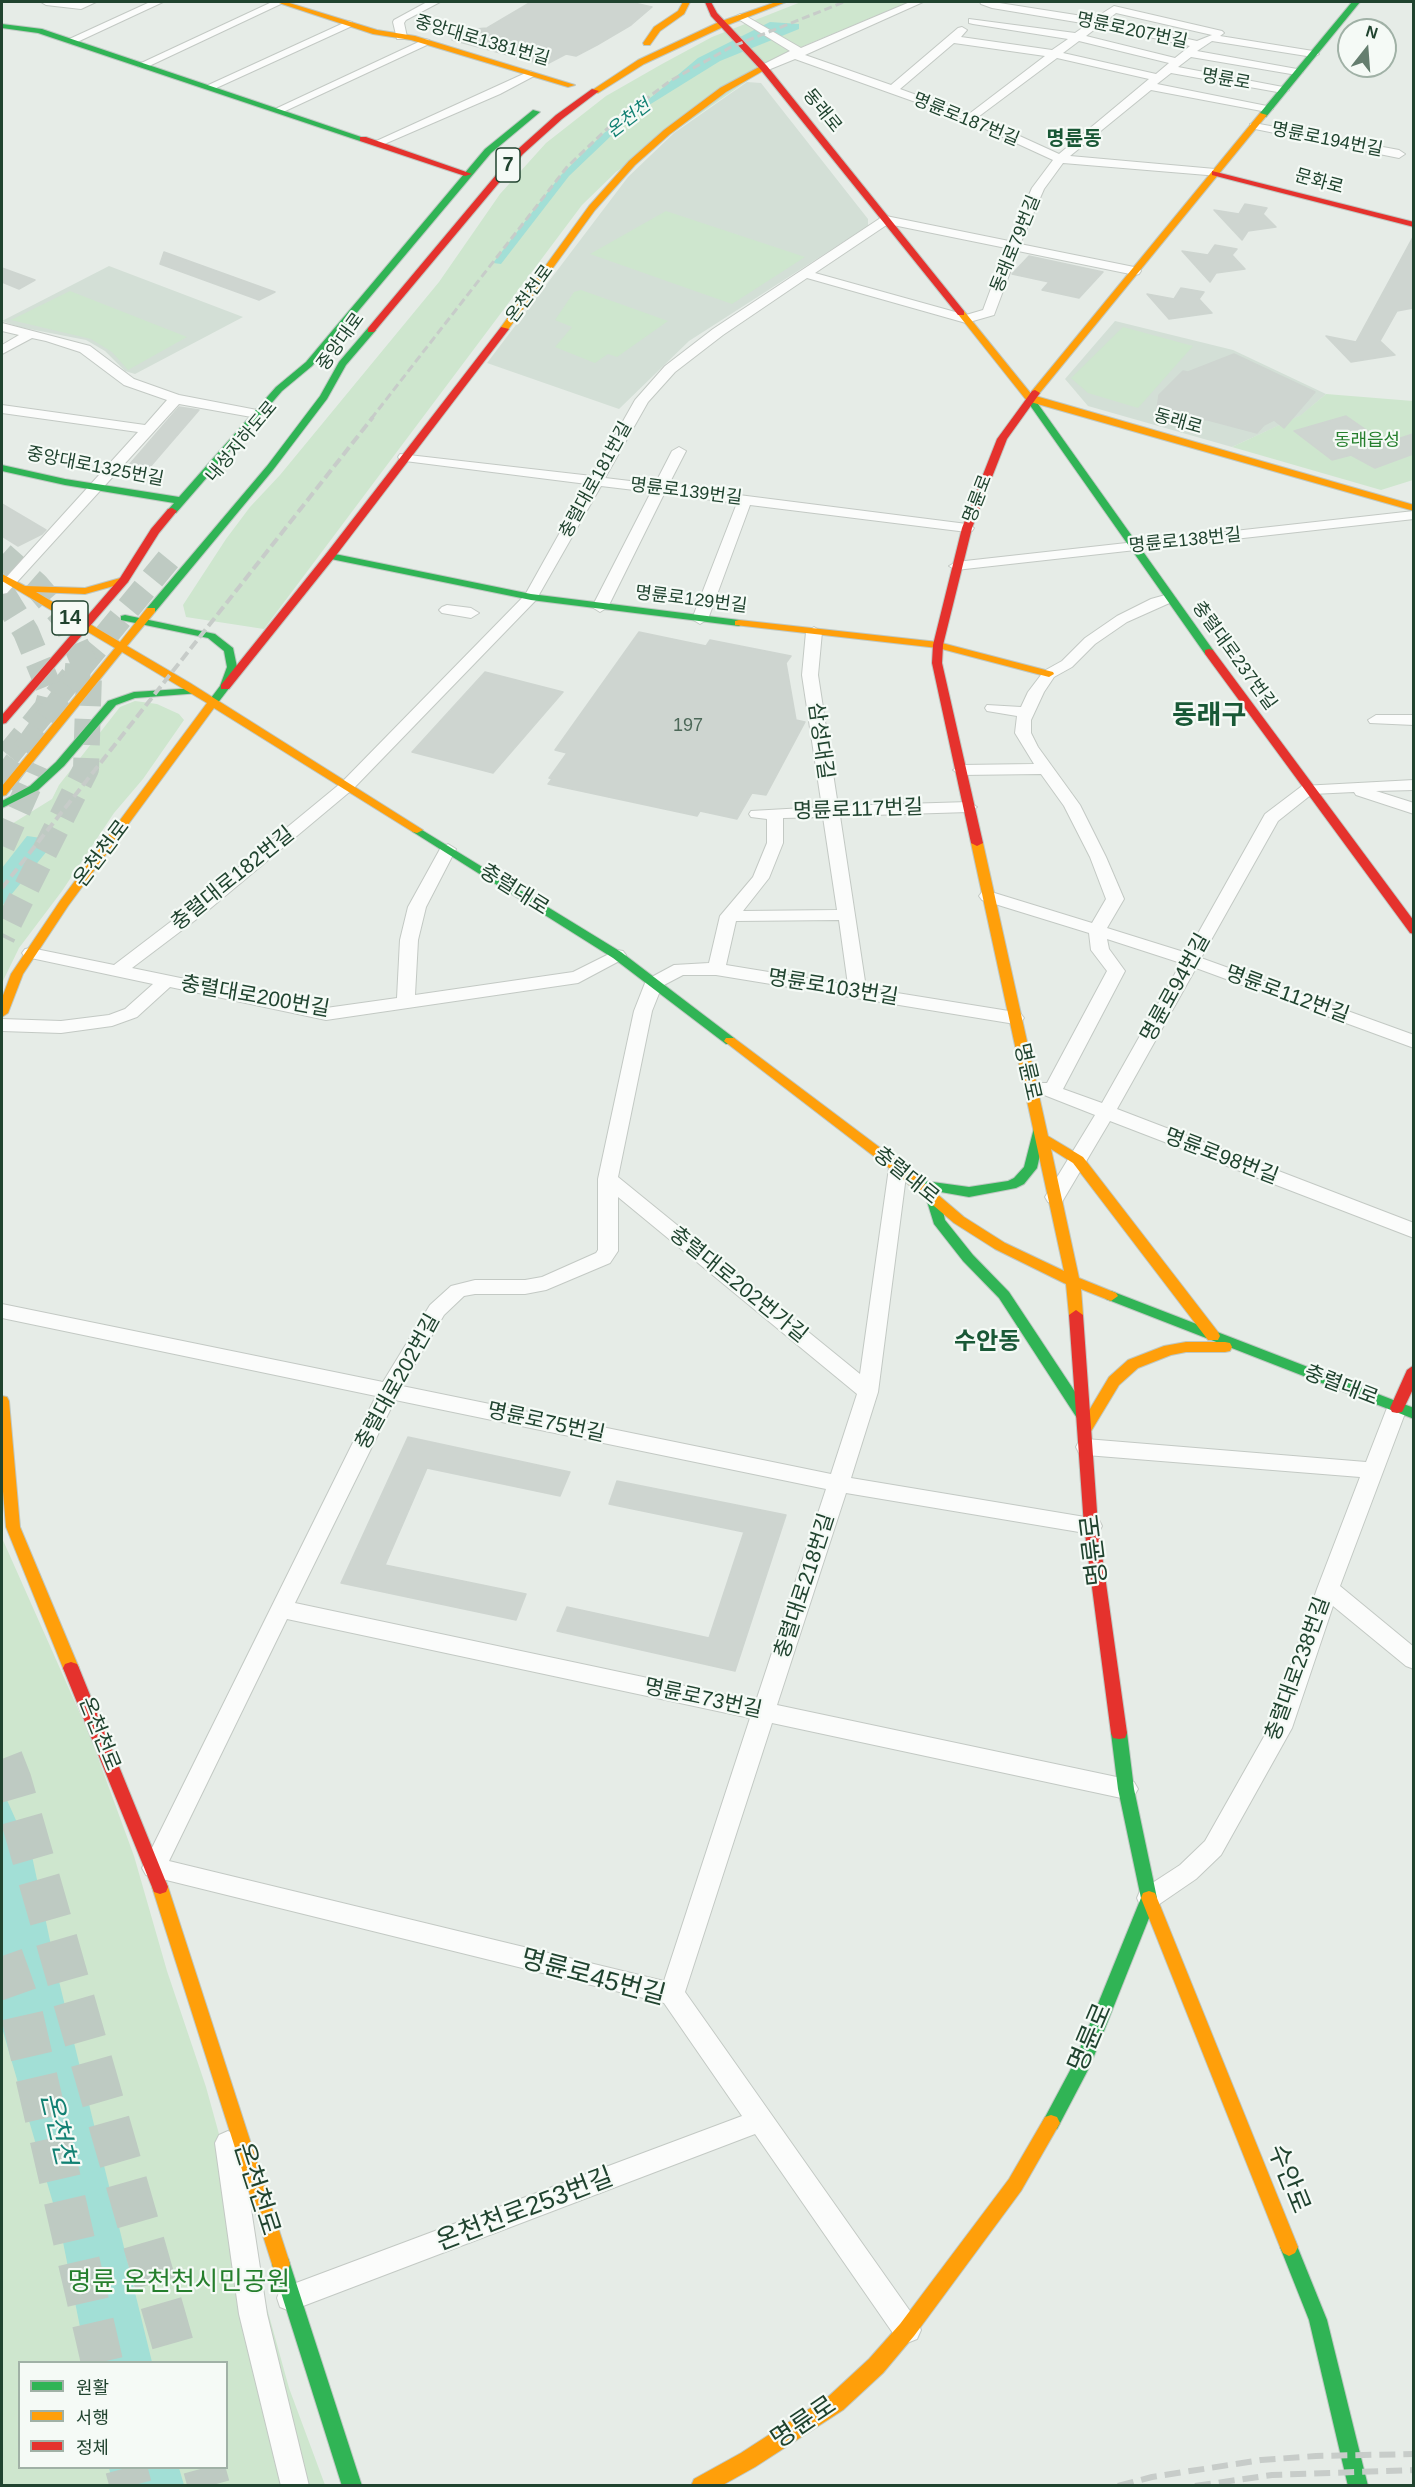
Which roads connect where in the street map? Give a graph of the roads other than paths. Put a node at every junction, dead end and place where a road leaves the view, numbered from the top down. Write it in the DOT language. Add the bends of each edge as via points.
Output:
graph roads {
  1 [pos="46,2"];
  2 [pos="158,2"];
  3 [pos="280,2"];
  4 [pos="435,2"];
  5 [pos="686,2"];
  6 [pos="752,2"];
  7 [pos="782,2"];
  8 [pos="918,2"];
  9 [pos="1356,2"];
  10 [pos="988,3"];
  11 [pos="86,4"];
  12 [pos="719,16"];
  13 [pos="745,21"];
  14 [pos="973,21"];
  15 [pos="1097,22"];
  16 [pos="348,24"];
  17 [pos="2,26"];
  18 [pos="401,37"];
  19 [pos="1077,37"];
  20 [pos="1213,38"];
  21 [pos="952,39"];
  22 [pos="71,41"];
  23 [pos="425,42"];
  24 [pos="1194,49"];
  25 [pos="794,52"];
  26 [pos="1055,54"];
  27 [pos="1313,54"];
  28 [pos="143,65"];
  29 [pos="1174,65"];
  30 [pos="763,66"];
  31 [pos="1298,72"];
  32 [pos="530,74"];
  33 [pos="1153,82"];
  34 [pos="576,83"];
  35 [pos="210,87"];
  36 [pos="1283,90"];
  37 [pos="891,91"];
  38 [pos="1268,109"];
  39 [pos="279,110"];
  40 [pos="970,118"];
  41 [pos="1254,126"];
  42 [pos="378,143"];
  43 [pos="1399,154"];
  44 [pos="1060,159"];
  45 [pos="1215,173"];
  46 [pos="468,174"];
  47 [pos="886,220"];
  48 [pos="1413,225"];
  49 [pos="1013,246"];
  50 [pos="1135,271"];
  51 [pos="805,274"];
  52 [pos="966,319"];
  53 [pos="2,327"];
  54 [pos="28,335"];
  55 [pos="2,350"];
  56 [pos="309,364"];
  57 [pos="342,364"];
  58 [pos="311,392"];
  59 [pos="176,399"];
  60 [pos="1030,399"];
  61 [pos="283,405"];
  62 [pos="2,409"];
  63 [pos="257,414"];
  64 [pos="147,429"];
  65 [pos="679,451"];
  66 [pos="405,457"];
  67 [pos="2,468"];
  68 [pos="596,481"];
  69 [pos="96,487"];
  70 [pos="659,489"];
  71 [pos="745,500"];
  72 [pos="182,501"];
  73 [pos="1413,508"];
  74 [pos="1413,515"];
  75 [pos="967,528"];
  76 [pos="156,531"];
  77 [pos="1134,547"];
  78 [pos="200,551"];
  79 [pos="330,556"];
  80 [pos="150,559"];
  81 [pos="171,566"];
  82 [pos="956,566"];
  83 [pos="124,580"];
  84 [pos="8,584"];
  85 [pos="531,597"];
  86 [pos="1169,598"];
  87 [pos="47,604"];
  88 [pos="600,607"];
  89 [pos="447,610"];
  90 [pos="98,612"];
  91 [pos="471,613"];
  92 [pos="700,619"];
  93 [pos="142,621"];
  94 [pos="84,626"];
  95 [pos="814,632"];
  96 [pos="938,645"];
  97 [pos="120,646"];
  98 [pos="47,669"];
  99 [pos="1049,674"];
  100 [pos="225,687"];
  101 [pos="46,690"];
  102 [pos="63,693"];
  103 [pos="203,696"];
  104 [pos="12,703"];
  105 [pos="993,708"];
  106 [pos="68,711"];
  107 [pos="1026,712"];
  108 [pos="1376,720"];
  109 [pos="1413,720"];
  110 [pos="2,721"];
  111 [pos="1046,769"];
  112 [pos="961,770"];
  113 [pos="1413,785"];
  114 [pos="347,786"];
  115 [pos="1348,787"];
  116 [pos="1308,789"];
  117 [pos="2,793"];
  118 [pos="2,805"];
  119 [pos="969,807"];
  120 [pos="1413,809"];
  121 [pos="831,811"];
  122 [pos="775,813"];
  123 [pos="757,814"];
  124 [pos="448,849"];
  125 [pos="988,896"];
  126 [pos="846,915"];
  127 [pos="729,916"];
  128 [pos="1097,930"];
  129 [pos="1413,930"];
  130 [pos="31,953"];
  131 [pos="617,955"];
  132 [pos="1191,960"];
  133 [pos="716,969"];
  134 [pos="117,971"];
  135 [pos="167,981"];
  136 [pos="654,983"];
  137 [pos="858,992"];
  138 [pos="406,1004"];
  139 [pos="2,1013"];
  140 [pos="1015,1018"];
  141 [pos="2,1025"];
  142 [pos="1413,1042"];
  143 [pos="1029,1083"];
  144 [pos="1052,1091"];
  145 [pos="1106,1112"];
  146 [pos="1041,1133"];
  147 [pos="1078,1160"];
  148 [pos="898,1168"];
  149 [pos="608,1179"];
  150 [pos="916,1184"];
  151 [pos="1055,1197"];
  152 [pos="933,1198"];
  153 [pos="1413,1231"];
  154 [pos="1073,1281"];
  155 [pos="2,1311"];
  156 [pos="1213,1336"];
  157 [pos="1240,1347"];
  158 [pos="1413,1370"];
  159 [pos="388,1390"];
  160 [pos="868,1392"];
  161 [pos="2,1401"];
  162 [pos="1405,1411"];
  163 [pos="1085,1431"];
  164 [pos="1371,1470"];
  165 [pos="838,1484"];
  166 [pos="1091,1526"];
  167 [pos="1328,1589"];
  168 [pos="281,1609"];
  169 [pos="1413,1660"];
  170 [pos="764,1712"];
  171 [pos="1126,1789"];
  172 [pos="154,1868"];
  173 [pos="1149,1898"];
  174 [pos="672,1994"];
  175 [pos="216,2063"];
  176 [pos="759,2121"];
  177 [pos="290,2298"];
  178 [pos="907,2330"];
  179 [pos="295,2486"];
  180 [pos="352,2486"];
  181 [pos="700,2486"];
  182 [pos="1358,2486"];
  1 -- 11 [label="street"];
  2 -- 22 [label="street"];
  3 -- 16 [label="main road, 중앙대로1381번길"];
  3 -- 28 [label="street"];
  4 -- 18 [label="street" via="398,22"];
  5 -- 12 [label="main road, 중앙대로" via="681,12 642,45"];
  6 -- 12 [label="main road, 중앙대로 / 7"];
  7 -- 13 [label="main road, 중앙대로 / 7"];
  8 -- 25 [label="street, 온천천로"];
  9 -- 27 [label="main road, 명륜로"];
  10 -- 14 [label="street"];
  10 -- 15 [label="street, 명륜로207번길"];
  12 -- 13 [label="main road, 중앙대로 / 7"];
  12 -- 30 [label="main road, 동래로"];
  12 -- 57 [label="main road, 중앙대로 / 7" via="594,91 520,152"];
  13 -- 25 [label="street, 명륜로187번길"];
  14 -- 19 [label="street, 명륜로"];
  14 -- 21 [label="street"];
  15 -- 19 [label="street"];
  15 -- 20 [label="street" via="1114,9 1218,33"];
  15 -- 24 [label="street, 명륜로207번길"];
  16 -- 18 [label="main road, 중앙대로1381번길"];
  16 -- 35 [label="street"];
  17 -- 22 [label="main road"];
  18 -- 23 [label="main road, 중앙대로1381번길"];
  19 -- 26 [label="street"];
  19 -- 29 [label="street, 명륜로"];
  20 -- 24 [label="street, 명륜로207번길"];
  20 -- 27 [label="street, 명륜로207번길"];
  21 -- 26 [label="street, 명륜로"];
  21 -- 37 [label="street"];
  22 -- 28 [label="main road"];
  23 -- 32 [label="main road, 중앙대로1381번길"];
  23 -- 39 [label="street"];
  24 -- 29 [label="street, 동래로79번길"];
  24 -- 31 [label="street, 명륜로"];
  25 -- 30 [label="street, 온천천로"];
  25 -- 37 [label="street, 명륜로187번길"];
  26 -- 33 [label="street, 명륜로"];
  26 -- 40 [label="street"];
  27 -- 31 [label="main road, 명륜로"];
  28 -- 35 [label="main road"];
  29 -- 33 [label="street, 동래로79번길"];
  29 -- 36 [label="street, 명륜로"];
  30 -- 47 [label="main road, 동래로"];
  30 -- 66 [label="main road, 온천천로" via="697,107 632,163 592,208"];
  31 -- 36 [label="main road, 명륜로"];
  32 -- 34 [label="main road, 중앙대로1381번길"];
  32 -- 42 [label="street"];
  33 -- 38 [label="street, 명륜로"];
  33 -- 44 [label="street, 동래로79번길"];
  34 -- 46 [label="main road, 중앙대로" via="488,151"];
  35 -- 39 [label="main road"];
  36 -- 38 [label="main road, 명륜로"];
  37 -- 40 [label="street, 명륜로187번길"];
  38 -- 41 [label="main road, 명륜로"];
  39 -- 42 [label="main road"];
  40 -- 44 [label="street, 명륜로187번길"];
  41 -- 43 [label="street, 명륜로194번길"];
  41 -- 45 [label="main road, 명륜로"];
  42 -- 46 [label="main road"];
  44 -- 45 [label="street, 명륜로187번길"];
  44 -- 49 [label="street, 동래로79번길" via="1038,188"];
  45 -- 48 [label="main road, 문화로"];
  45 -- 50 [label="main road, 명륜로"];
  46 -- 56 [label="main road, 중앙대로"];
  47 -- 49 [label="street"];
  47 -- 51 [label="street, 충렬대로181번길"];
  47 -- 52 [label="main road, 동래로"];
  49 -- 50 [label="street"];
  49 -- 52 [label="street, 동래로79번길" via="989,312"];
  50 -- 60 [label="main road, 명륜로"];
  51 -- 52 [label="street"];
  51 -- 68 [label="street, 충렬대로181번길" via="718,332 655,383"];
  52 -- 60 [label="main road, 동래로"];
  53 -- 54 [label="street"];
  54 -- 55 [label="street"];
  54 -- 59 [label="street" via="85,350 129,382"];
  56 -- 61 [label="main road, 내성지하도로"];
  56 -- 63 [label="main road, 중앙대로"];
  57 -- 58 [label="main road"];
  57 -- 78 [label="main road, 중앙대로 / 7" via="324,398"];
  59 -- 63 [label="street"];
  59 -- 64 [label="street"];
  60 -- 73 [label="main road, 동래로"];
  60 -- 75 [label="main road, 명륜로" via="1002,439"];
  60 -- 77 [label="main road, 충렬대로237번길"];
  62 -- 64 [label="street"];
  63 -- 72 [label="main road, 중앙대로"];
  64 -- 69 [label="street"];
  65 -- 70 [label="street"];
  66 -- 68 [label="street, 명륜로139번길"];
  66 -- 79 [label="main road, 온천천로"];
  67 -- 69 [label="main road, 중앙대로1325번길"];
  68 -- 70 [label="street, 명륜로139번길"];
  68 -- 85 [label="street, 충렬대로181번길"];
  69 -- 72 [label="main road, 중앙대로1325번길"];
  69 -- 84 [label="street"];
  70 -- 71 [label="street, 명륜로139번길"];
  70 -- 88 [label="street"];
  71 -- 75 [label="street, 명륜로139번길"];
  71 -- 92 [label="street"];
  72 -- 76 [label="main road, 중앙대로"];
  74 -- 77 [label="street, 명륜로138번길"];
  75 -- 82 [label="main road, 명륜로"];
  76 -- 80 [label="main road"];
  76 -- 83 [label="main road, 중앙대로"];
  77 -- 82 [label="street, 명륜로138번길"];
  77 -- 86 [label="main road, 충렬대로237번길"];
  78 -- 81 [label="main road"];
  78 -- 93 [label="main road, 중앙대로 / 7"];
  79 -- 85 [label="main road, 명륜로129번길"];
  79 -- 100 [label="main road, 온천천로"];
  82 -- 96 [label="main road, 명륜로"];
  83 -- 84 [label="main road" via="85,591"];
  83 -- 90 [label="main road, 중앙대로"];
  84 -- 87 [label="main road, 충렬대로 / 14"];
  84 -- 90 [label="main road"];
  85 -- 88 [label="main road, 명륜로129번길"];
  85 -- 114 [label="street, 충렬대로181번길"];
  86 -- 99 [label="street" via="1122,619"];
  86 -- 116 [label="main road, 충렬대로237번길"];
  87 -- 94 [label="main road, 충렬대로 / 14"];
  87 -- 98 [label="main road" via="54,632"];
  88 -- 92 [label="main road, 명륜로129번길"];
  89 -- 91 [label="street"];
  90 -- 93 [label="main road"];
  90 -- 94 [label="main road, 중앙대로"];
  92 -- 95 [label="main road, 명륜로129번길"];
  93 -- 97 [label="main road, 중앙대로 / 7"];
  93 -- 100 [label="main road" via="211,636 230,657"];
  94 -- 97 [label="main road, 충렬대로 / 14"];
  94 -- 98 [label="main road, 중앙대로"];
  95 -- 96 [label="main road, 명륜로129번길"];
  95 -- 121 [label="street, 삼성대길" via="810,675"];
  96 -- 99 [label="main road, 명륜로129번길"];
  96 -- 112 [label="main road, 명륜로" via="937,663"];
  97 -- 103 [label="main road, 충렬대로"];
  97 -- 106 [label="main road, 중앙대로"];
  98 -- 104 [label="main road, 중앙대로"];
  99 -- 107 [label="street"];
  100 -- 103 [label="main road, 온천천로"];
  101 -- 104 [label="main road"];
  102 -- 106 [label="main road"];
  103 -- 114 [label="main road, 충렬대로"];
  103 -- 118 [label="main road" via="134,695 112,703 60,764 34,788"];
  103 -- 130 [label="main road, 온천천로"];
  104 -- 110 [label="main road, 중앙대로"];
  105 -- 107 [label="street"];
  106 -- 117 [label="main road, 중앙대로"];
  107 -- 111 [label="street" via="1023,732"];
  108 -- 109 [label="street"];
  111 -- 112 [label="street"];
  111 -- 128 [label="street" via="1072,805 1115,899"];
  112 -- 119 [label="main road, 명륜로"];
  113 -- 115 [label="street"];
  114 -- 124 [label="main road, 충렬대로"];
  114 -- 134 [label="street, 충렬대로182번길"];
  115 -- 116 [label="street"];
  115 -- 120 [label="street"];
  116 -- 129 [label="main road, 충렬대로237번길"];
  116 -- 132 [label="street, 명륜로94번길" via="1270,818"];
  119 -- 121 [label="street, 명륜로117번길"];
  119 -- 125 [label="main road, 명륜로"];
  121 -- 122 [label="street, 명륜로117번길"];
  121 -- 126 [label="street, 삼성대길"];
  122 -- 123 [label="street"];
  122 -- 127 [label="street, 명륜로117번길" via="775,843 761,878"];
  124 -- 131 [label="main road, 충렬대로"];
  124 -- 138 [label="street" via="417,907 409,940"];
  125 -- 128 [label="street, 명륜로112번길"];
  125 -- 140 [label="main road, 명륜로"];
  126 -- 127 [label="street"];
  126 -- 137 [label="street, 삼성대길"];
  127 -- 133 [label="street, 명륜로117번길"];
  128 -- 132 [label="street, 명륜로112번길"];
  128 -- 144 [label="street" via="1100,950 1116,971"];
  130 -- 134 [label="street, 충렬대로200번길"];
  130 -- 139 [label="main road, 온천천로" via="17,974"];
  131 -- 136 [label="main road, 충렬대로"];
  131 -- 138 [label="street, 충렬대로200번길" via="578,977"];
  132 -- 142 [label="street, 명륜로112번길"];
  132 -- 145 [label="street, 명륜로94번길"];
  133 -- 136 [label="street, 명륜로103번길" via="680,969"];
  133 -- 137 [label="street, 명륜로103번길"];
  134 -- 135 [label="street, 충렬대로200번길"];
  135 -- 138 [label="street, 충렬대로200번길" via="326,1014"];
  135 -- 141 [label="street" via="131,1013 112,1020 62,1027"];
  136 -- 148 [label="main road, 충렬대로"];
  136 -- 149 [label="street, 충렬대로202번길" via="642,1011"];
  137 -- 140 [label="street, 명륜로103번길"];
  140 -- 143 [label="main road, 명륜로"];
  143 -- 144 [label="street, 명륜로98번길"];
  143 -- 146 [label="main road, 명륜로"];
  144 -- 145 [label="street, 명륜로98번길"];
  145 -- 147 [label="street, 명륜로94번길"];
  145 -- 153 [label="street, 명륜로98번길"];
  146 -- 147 [label="main road"];
  146 -- 150 [label="main road" via="1030,1168 1011,1185 969,1192"];
  146 -- 151 [label="main road, 명륜로"];
  147 -- 151 [label="street, 명륜로94번길"];
  147 -- 156 [label="main road"];
  148 -- 150 [label="main road, 충렬대로"];
  148 -- 160 [label="street, 충렬대로218번길"];
  149 -- 159 [label="street, 충렬대로202번길" via="608,1251 603,1258 546,1283 458,1291 436,1310"];
  149 -- 160 [label="street, 충렬대로202번가길"];
  150 -- 152 [label="main road, 충렬대로"];
  151 -- 154 [label="main road, 명륜로"];
  152 -- 154 [label="main road, 충렬대로" via="1000,1246"];
  152 -- 163 [label="main road" via="939,1221 1004,1295"];
  154 -- 156 [label="main road, 충렬대로"];
  154 -- 163 [label="main road, 명륜로"];
  155 -- 159 [label="street, 명륜로75번길"];
  156 -- 157 [label="main road, 충렬대로"];
  157 -- 162 [label="main road, 충렬대로"];
  157 -- 163 [label="main road" via="1186,1347 1133,1364 1114,1381"];
  158 -- 162 [label="main road"];
  159 -- 165 [label="street, 명륜로75번길"];
  159 -- 168 [label="street, 충렬대로202번길"];
  160 -- 165 [label="street, 충렬대로218번길"];
  161 -- 172 [label="main road, 온천천로" via="13,1527"];
  162 -- 164 [label="street, 충렬대로238번길"];
  163 -- 164 [label="street"];
  163 -- 166 [label="main road, 명륜로"];
  164 -- 167 [label="street, 충렬대로238번길"];
  165 -- 166 [label="street, 명륜로75번길"];
  165 -- 170 [label="street, 충렬대로218번길"];
  166 -- 171 [label="main road, 명륜로"];
  167 -- 169 [label="street"];
  167 -- 173 [label="street, 충렬대로238번길" via="1281,1728 1237,1807 1213,1848 1188,1872"];
  168 -- 170 [label="street, 명륜로73번길"];
  168 -- 172 [label="street, 충렬대로202번길"];
  170 -- 171 [label="street, 명륜로73번길"];
  170 -- 174 [label="street, 충렬대로218번길"];
  171 -- 173 [label="main road, 명륜로"];
  172 -- 174 [label="street, 명륜로45번길"];
  172 -- 175 [label="main road, 온천천로"];
  173 -- 178 [label="main road, 명륜로" via="1081,2066 1048,2128 1015,2185"];
  173 -- 182 [label="main road, 수안로" via="1318,2320"];
  174 -- 176 [label="street, 명륜로45번길"];
  175 -- 177 [label="main road, 온천천로"];
  175 -- 179 [label="street, 온천천로" via="253,2314"];
  176 -- 177 [label="street, 온천천로253번길"];
  176 -- 178 [label="street, 명륜로45번길"];
  177 -- 180 [label="main road, 온천천로"];
  178 -- 181 [label="main road, 명륜로" via="836,2403"];
}
